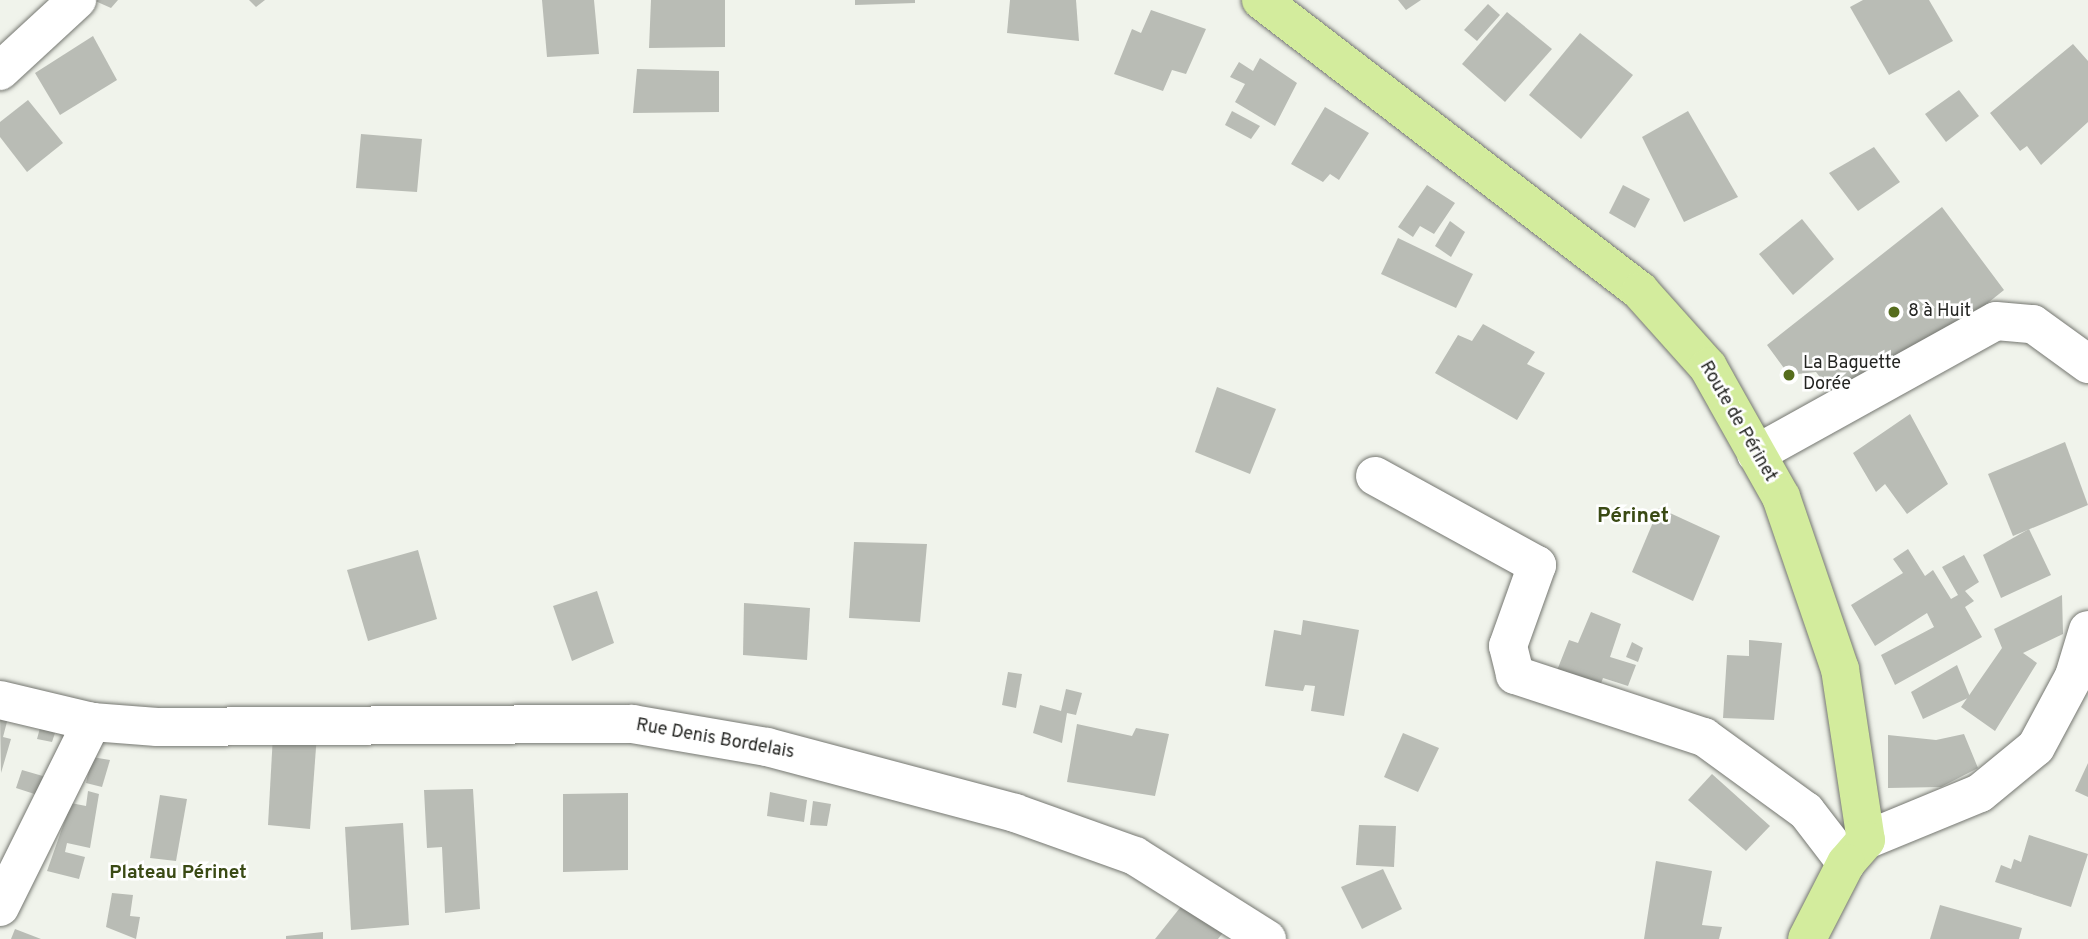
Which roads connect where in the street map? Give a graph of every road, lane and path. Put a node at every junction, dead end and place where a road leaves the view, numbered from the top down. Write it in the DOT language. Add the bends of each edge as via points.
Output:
graph roads {
  1 [pos="77,0"];
  2 [pos="1261,0"];
  3 [pos="0,71"];
  4 [pos="2088,364"];
  5 [pos="1756,454"];
  6 [pos="1375,476"];
  7 [pos="2088,631"];
  8 [pos="0,700"];
  9 [pos="92,722"];
  10 [pos="1856,852"];
  11 [pos="0,907"];
  12 [pos="1267,939"];
  13 [pos="1807,939"];
  1 -- 3 [label="street"];
  2 -- 5 [label="main road, Route de Périnet" via="1640,291 1708,367"];
  4 -- 5 [label="street" via="2033,324 1996,321"];
  5 -- 10 [label="main road, Route de Périnet" via="1781,497 1840,669"];
  6 -- 10 [label="street" via="1537,565 1508,646 1515,675 1703,737"];
  7 -- 10 [label="street" via="2074,676 2036,747 1980,793"];
  8 -- 9 [label="street, Rue Denis Bordelais"];
  9 -- 11 [label="street"];
  9 -- 12 [label="street, Rue Denis Bordelais" via="632,724 754,744 1015,813 1135,856"];
  10 -- 13 [label="main road"];
}
